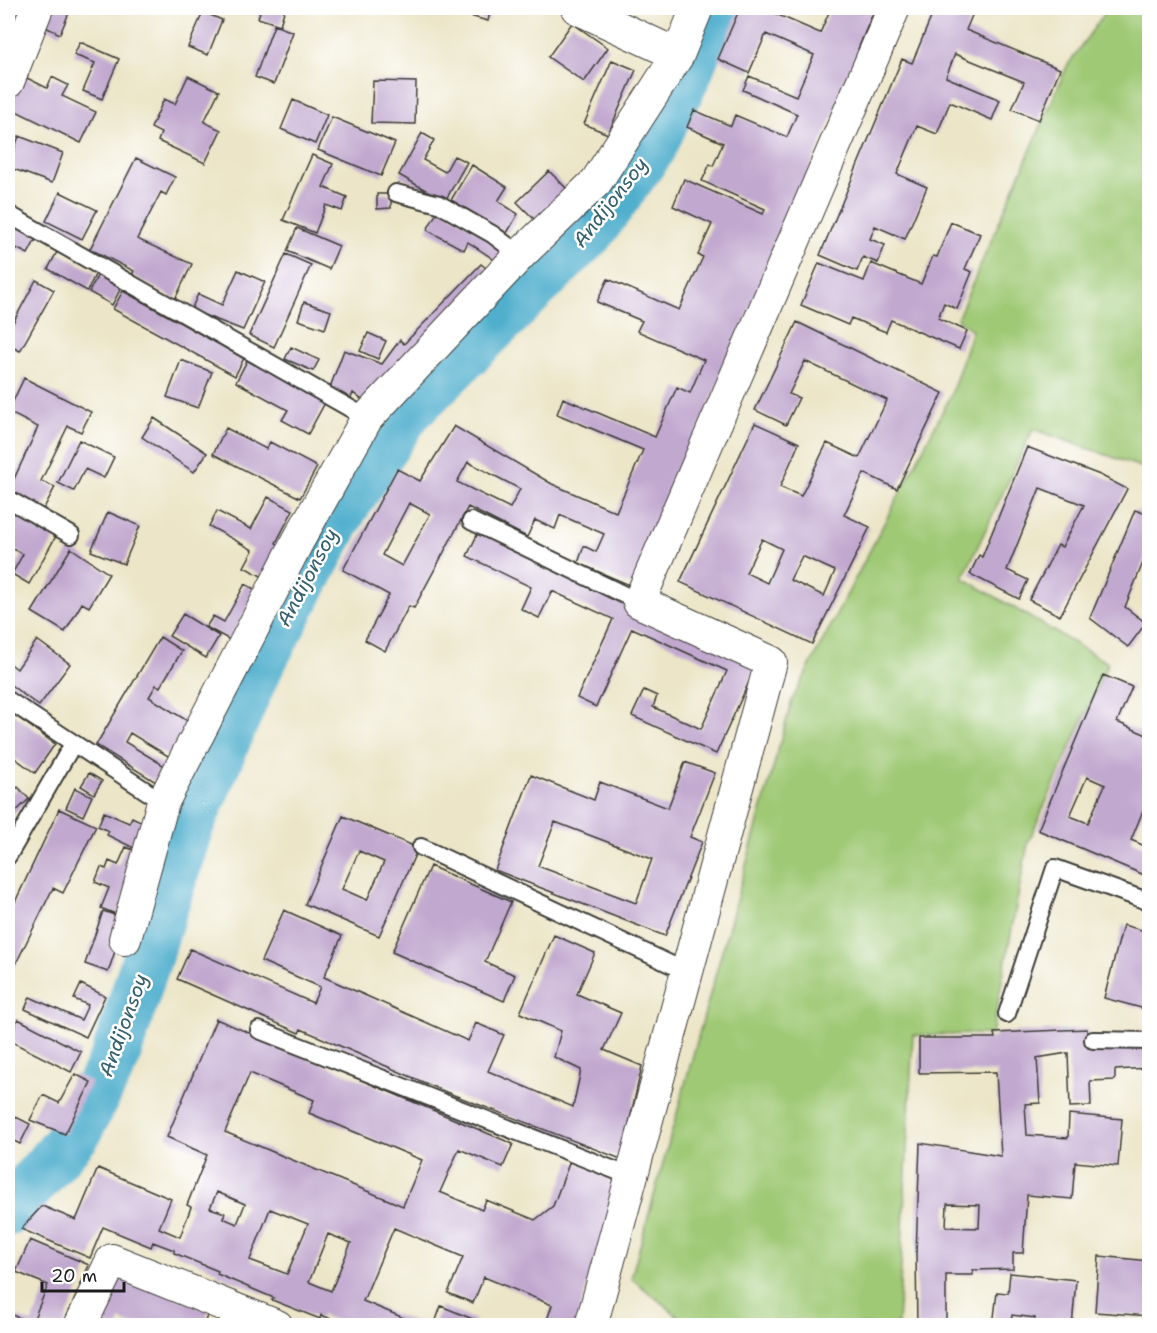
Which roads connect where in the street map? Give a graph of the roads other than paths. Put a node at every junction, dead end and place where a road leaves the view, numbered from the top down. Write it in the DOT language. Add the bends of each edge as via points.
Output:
graph roads {
  1 [pos="37,8"];
  2 [pos="577,8"];
  3 [pos="697,8"];
  4 [pos="894,8"];
  5 [pos="678,55"];
  6 [pos="8,82"];
  7 [pos="396,193"];
  8 [pos="8,214"];
  9 [pos="520,255"];
  10 [pos="368,418"];
  11 [pos="8,499"];
  12 [pos="471,521"];
  13 [pos="71,535"];
  14 [pos="639,602"];
  15 [pos="8,700"];
  16 [pos="73,744"];
  17 [pos="163,801"];
  18 [pos="421,847"];
  19 [pos="8,856"];
  20 [pos="1149,902"];
  21 [pos="125,939"];
  22 [pos="687,972"];
  23 [pos="1007,1014"];
  24 [pos="260,1030"];
  25 [pos="1093,1040"];
  26 [pos="1149,1041"];
  27 [pos="632,1177"];
  28 [pos="80,1326"];
  29 [pos="277,1326"];
  30 [pos="591,1326"];
  1 -- 6 [label="street"];
  2 -- 5 [label="street"];
  3 -- 5 [label="street"];
  4 -- 14 [label="street"];
  5 -- 9 [label="street" via="596,182"];
  7 -- 9 [label="lane" via="440,204"];
  8 -- 10 [label="lane"];
  9 -- 10 [label="street"];
  10 -- 17 [label="street" via="298,542"];
  11 -- 13 [label="lane"];
  12 -- 14 [label="lane"];
  14 -- 22 [label="street" via="771,662"];
  15 -- 16 [label="lane"];
  16 -- 17 [label="lane"];
  16 -- 19 [label="lane"];
  17 -- 21 [label="street"];
  18 -- 22 [label="lane"];
  20 -- 23 [label="lane" via="1055,868"];
  22 -- 27 [label="street"];
  24 -- 27 [label="lane"];
  25 -- 26 [label="lane"];
  27 -- 30 [label="street"];
  28 -- 29 [label="street" via="112,1260"];
}
